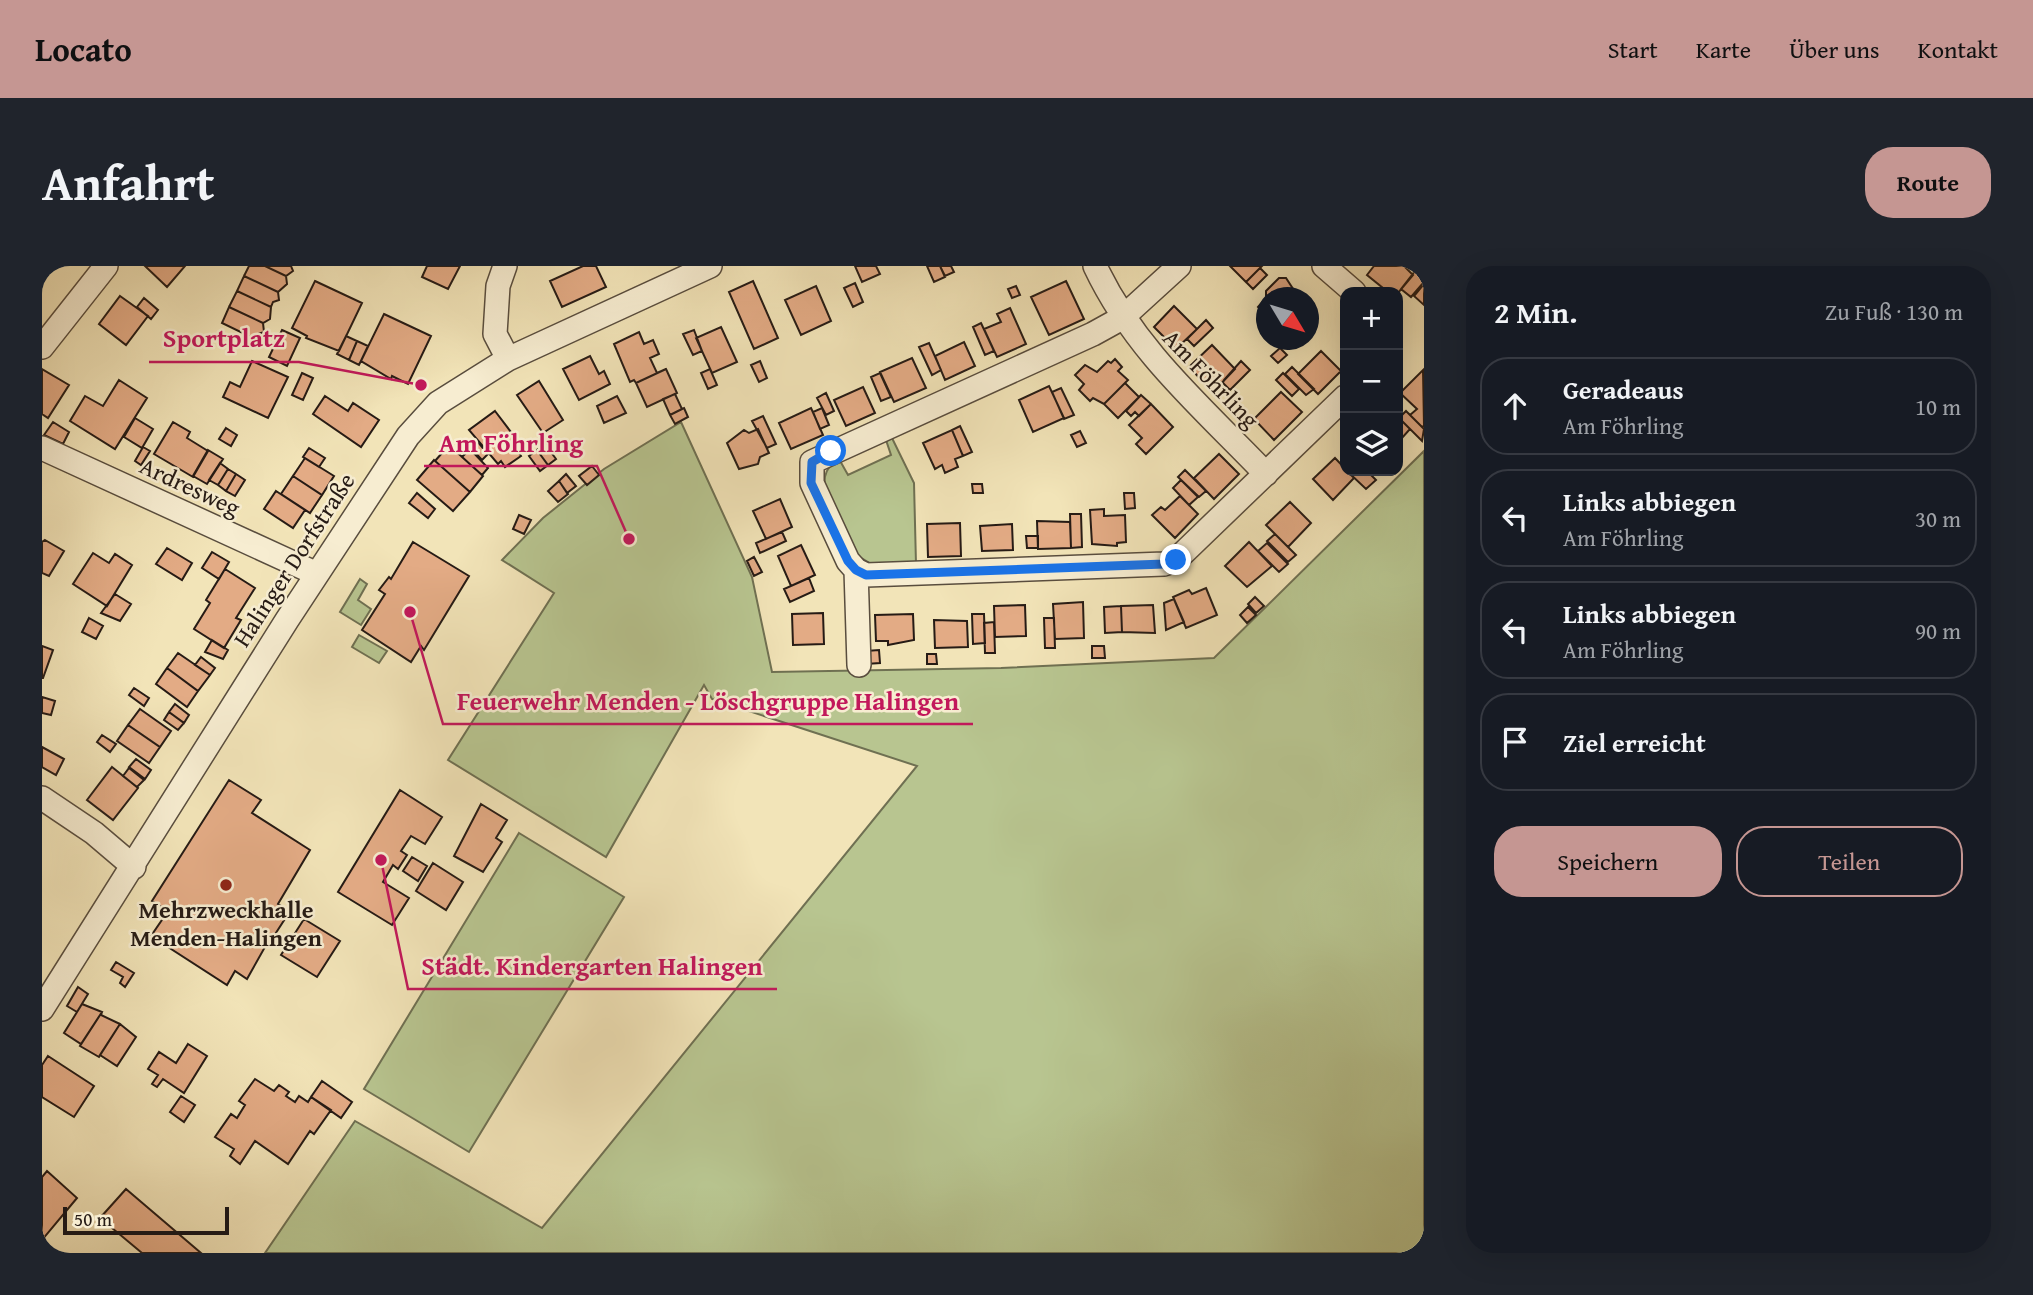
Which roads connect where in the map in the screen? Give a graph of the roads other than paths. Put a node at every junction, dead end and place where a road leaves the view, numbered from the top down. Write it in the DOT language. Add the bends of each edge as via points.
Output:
graph roads {
  1 [pos="106,266"];
  2 [pos="505,266"];
  3 [pos="710,266"];
  4 [pos="1095,266"];
  5 [pos="1179,266"];
  6 [pos="1324,266"];
  7 [pos="1348,287"];
  8 [pos="1122,318"];
  9 [pos="42,347"];
  10 [pos="508,359"];
  11 [pos="1340,402"];
  12 [pos="42,448"];
  13 [pos="1266,474"];
  14 [pos="856,570"];
  15 [pos="317,574"];
  16 [pos="859,665"];
  17 [pos="42,798"];
  18 [pos="134,867"];
  19 [pos="42,1009"];
  1 -- 9 [label="street"];
  2 -- 10 [label="street" via="498,286 495,334"];
  3 -- 10 [label="street, Halinger Dorfstraße"];
  4 -- 8 [label="street, Am Föhrling"];
  5 -- 8 [label="street"];
  6 -- 7 [label="street"];
  8 -- 13 [label="street, Am Föhrling" via="1141,344"];
  8 -- 14 [label="street" via="812,462 811,483"];
  10 -- 15 [label="street, Halinger Dorfstraße" via="438,404 408,436"];
  11 -- 13 [label="street"];
  12 -- 15 [label="street, Ardresweg"];
  13 -- 14 [label="street" via="1188,551 1164,564 866,575"];
  14 -- 16 [label="street"];
  15 -- 18 [label="street, Halinger Dorfstraße"];
  17 -- 18 [label="street"];
  18 -- 19 [label="street, Halinger Dorfstraße"];
}
